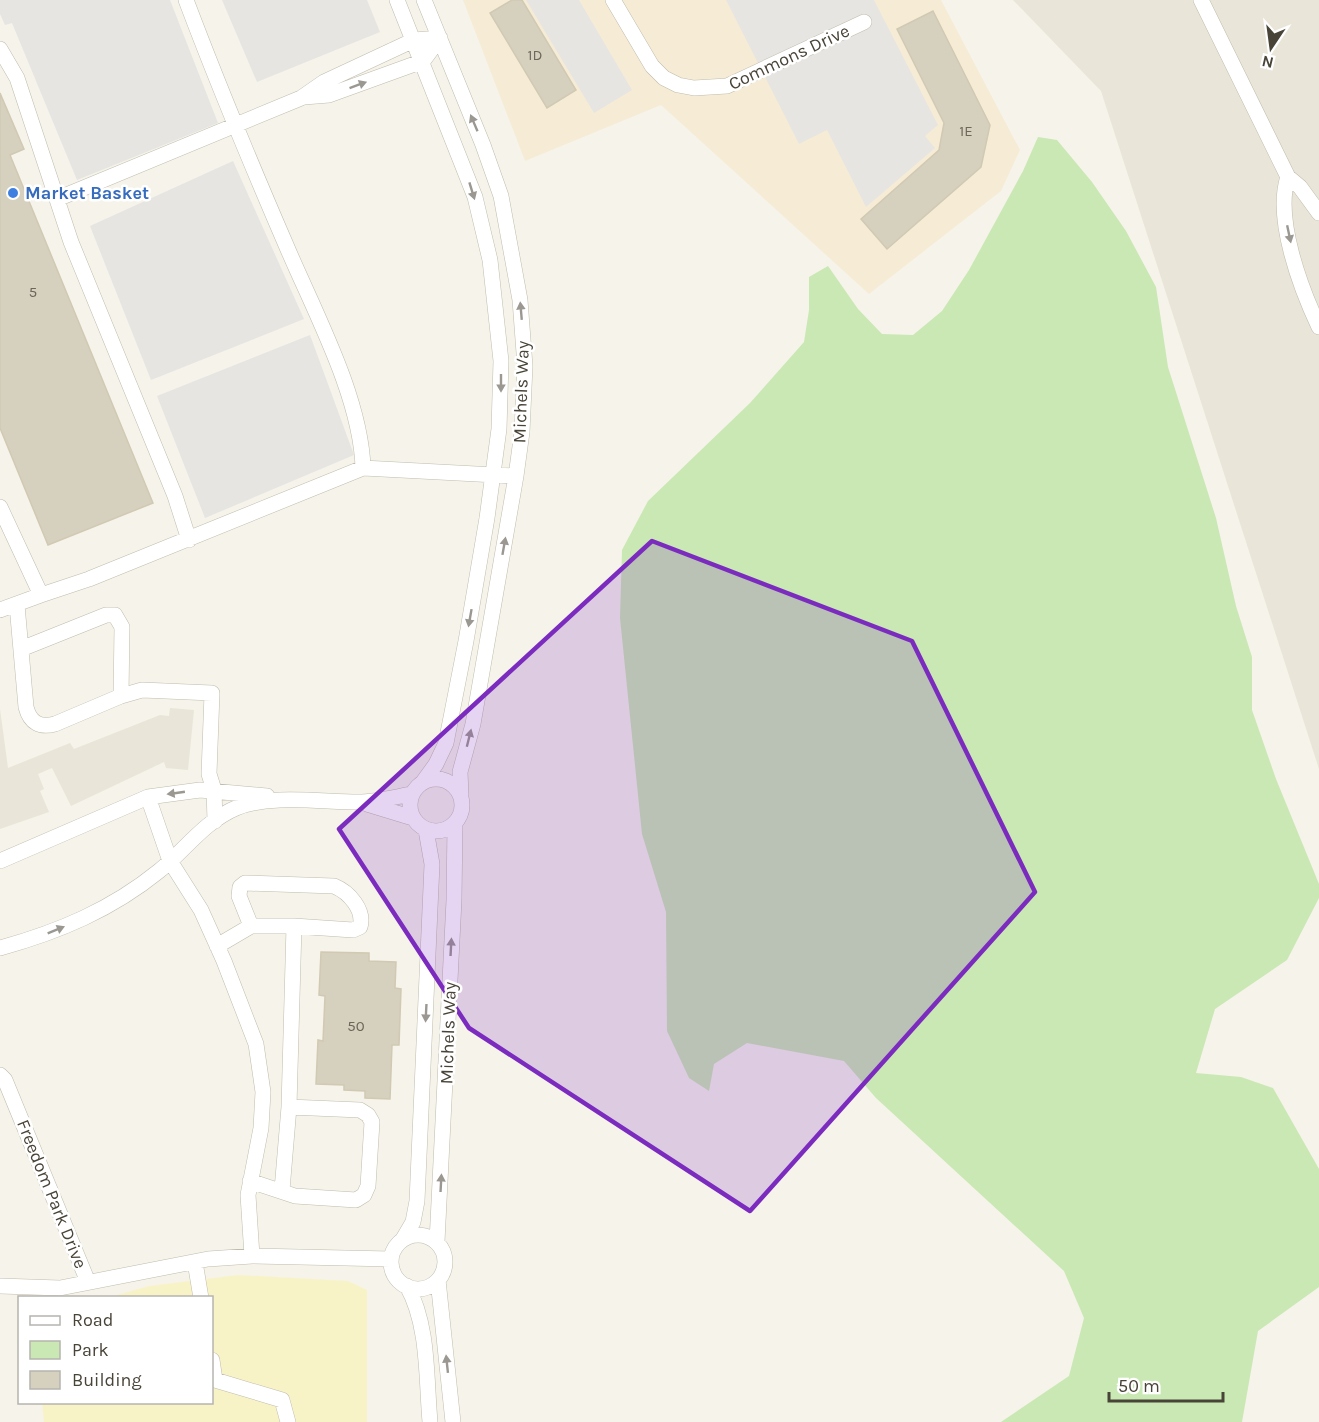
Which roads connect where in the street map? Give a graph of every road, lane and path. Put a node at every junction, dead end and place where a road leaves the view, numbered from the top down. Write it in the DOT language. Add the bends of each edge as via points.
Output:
graph roads {
  1 [pos="186,0"];
  2 [pos="398,0"];
  3 [pos="424,0"];
  4 [pos="613,0"];
  5 [pos="1201,0"];
  6 [pos="864,22"];
  7 [pos="440,38"];
  8 [pos="414,40"];
  9 [pos="0,49"];
  10 [pos="423,61"];
  11 [pos="301,98"];
  12 [pos="235,125"];
  13 [pos="1288,177"];
  14 [pos="57,200"];
  15 [pos="1319,213"];
  16 [pos="1319,327"];
  17 [pos="363,468"];
  18 [pos="494,473"];
  19 [pos="516,476"];
  20 [pos="0,507"];
  21 [pos="189,540"];
  22 [pos="41,595"];
  23 [pos="16,605"];
  24 [pos="0,610"];
  25 [pos="21,649"];
  26 [pos="122,696"];
  27 [pos="423,782"];
  28 [pos="214,790"];
  29 [pos="412,794"];
  30 [pos="460,795"];
  31 [pos="148,797"];
  32 [pos="297,800"];
  33 [pos="361,802"];
  34 [pos="413,818"];
  35 [pos="215,821"];
  36 [pos="455,824"];
  37 [pos="426,830"];
  38 [pos="0,861"];
  39 [pos="170,861"];
  40 [pos="251,926"];
  41 [pos="294,926"];
  42 [pos="217,946"];
  43 [pos="0,948"];
  44 [pos="0,1075"];
  45 [pos="289,1107"];
  46 [pos="250,1181"];
  47 [pos="282,1190"];
  48 [pos="403,1239"];
  49 [pos="437,1242"];
  50 [pos="252,1256"];
  51 [pos="391,1259"];
  52 [pos="195,1262"];
  53 [pos="438,1280"];
  54 [pos="88,1282"];
  55 [pos="407,1286"];
  56 [pos="0,1287"];
  57 [pos="201,1296"];
  58 [pos="213,1367"];
  59 [pos="288,1422"];
  60 [pos="430,1422"];
  61 [pos="453,1422"];
  1 -- 12 [label="street"];
  2 -- 8 [label="street, Michels Way"];
  3 -- 7 [label="street, Michels Way"];
  4 -- 6 [label="street, Commons Drive" via="652,66 664,78 694,88 727,87"];
  5 -- 13 [label="street"];
  7 -- 8 [label="street"];
  7 -- 10 [label="street"];
  19 -- 7 [label="street, Michels Way, one-way" via="525,366 513,260 501,196"];
  8 -- 10 [label="street, Michels Way"];
  8 -- 11 [label="street" via="324,82"];
  9 -- 14 [label="street" via="17,78"];
  11 -- 10 [label="street, one-way" via="329,95"];
  10 -- 18 [label="street, Michels Way, one-way" via="464,164 490,260 501,361"];
  11 -- 12 [label="street"];
  12 -- 14 [label="street"];
  12 -- 17 [label="street" via="342,380 359,431"];
  13 -- 15 [label="street"];
  13 -- 16 [label="street, one-way" via="1283,192 1287,229 1308,304"];
  14 -- 21 [label="street"];
  17 -- 18 [label="street"];
  17 -- 21 [label="street"];
  18 -- 19 [label="street"];
  18 -- 27 [label="street, Michels Way, one-way" via="449,731 443,752"];
  30 -- 19 [label="street, Michels Way, one-way" via="460,772 473,724"];
  20 -- 22 [label="street"];
  21 -- 22 [label="street"];
  22 -- 23 [label="street"];
  23 -- 24 [label="street"];
  23 -- 25 [label="street"];
  25 -- 26 [label="street" via="26,707 35,724 55,724"];
  25 -- 26 [label="street" via="106,615 115,615 122,627"];
  26 -- 28 [label="street" via="142,690 212,693 209,774"];
  27 -- 29 [label="street"];
  27 -- 30 [label="street" via="449,782"];
  28 -- 31 [label="street, one-way"];
  28 -- 32 [label="street"];
  28 -- 35 [label="street"];
  29 -- 33 [label="street"];
  29 -- 34 [label="street"];
  30 -- 36 [label="street" via="462,810"];
  31 -- 38 [label="street"];
  31 -- 39 [label="street"];
  32 -- 33 [label="street"];
  32 -- 35 [label="street" via="252,804"];
  33 -- 34 [label="street"];
  34 -- 37 [label="street"];
  35 -- 39 [label="street"];
  36 -- 37 [label="street" via="441,831"];
  49 -- 36 [label="street, Michels Way, one-way"];
  37 -- 48 [label="street, Michels Way, one-way" via="432,864 417,1201"];
  39 -- 42 [label="street" via="201,910"];
  43 -- 39 [label="street, one-way" via="85,919 113,904"];
  40 -- 41 [label="street"];
  40 -- 41 [label="street" via="239,896 245,883 334,886 359,908 362,919 360,927 353,930"];
  40 -- 42 [label="street"];
  41 -- 45 [label="street"];
  42 -- 46 [label="street" via="256,1044 261,1128"];
  44 -- 54 [label="street, Freedom Park Drive"];
  45 -- 47 [label="street"];
  45 -- 47 [label="street" via="360,1110 368,1115 372,1122 368,1186 357,1200 295,1196"];
  46 -- 47 [label="street"];
  46 -- 50 [label="street"];
  48 -- 49 [label="street" via="419,1235"];
  48 -- 51 [label="street"];
  49 -- 53 [label="street" via="445,1263"];
  50 -- 51 [label="street"];
  50 -- 52 [label="street"];
  51 -- 55 [label="street" via="395,1275"];
  52 -- 54 [label="street"];
  52 -- 57 [label="street"];
  53 -- 55 [label="street" via="423,1288"];
  61 -- 53 [label="street, one-way"];
  54 -- 56 [label="street" via="49,1288"];
  55 -- 60 [label="street" via="420,1324"];
  58 -- 59 [label="street" via="215,1380 282,1400"];
}
